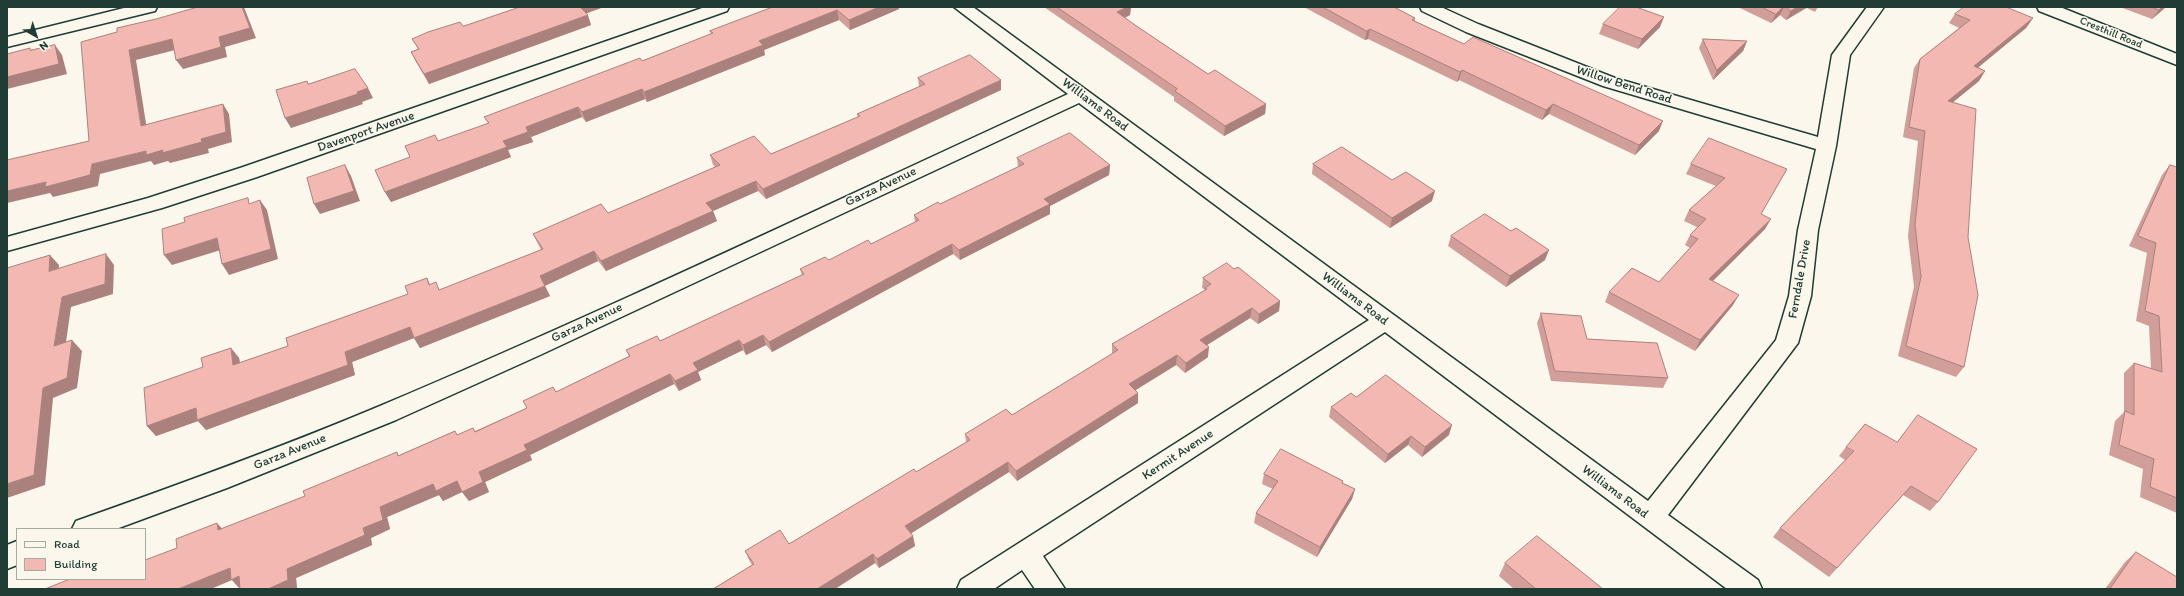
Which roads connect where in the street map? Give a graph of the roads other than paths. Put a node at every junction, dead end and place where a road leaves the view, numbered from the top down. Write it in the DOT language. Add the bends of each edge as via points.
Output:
graph roads {
  1 [pos="149,7"];
  2 [pos="722,7"];
  3 [pos="962,7"];
  4 [pos="1428,7"];
  5 [pos="1876,7"];
  6 [pos="2045,7"];
  7 [pos="7,42"];
  8 [pos="2177,60"];
  9 [pos="1081,95"];
  10 [pos="1826,146"];
  11 [pos="7,244"];
  12 [pos="1385,321"];
  13 [pos="1650,518"];
  14 [pos="88,528"];
  15 [pos="1026,554"];
  16 [pos="971,589"];
  17 [pos="1051,589"];
  18 [pos="1748,589"];
  1 -- 7 [label="street"];
  2 -- 11 [label="street, Davenport Avenue" via="250,172 155,203"];
  3 -- 9 [label="street, Williams Road"];
  4 -- 10 [label="street, Willow Bend Road" via="1472,28 1609,82"];
  5 -- 10 [label="street, Ferndale Drive" via="1841,55"];
  6 -- 8 [label="street, Cresthill Road"];
  9 -- 12 [label="street, Williams Road"];
  9 -- 14 [label="street, Garza Avenue" via="387,413 218,481"];
  10 -- 13 [label="street, Ferndale Drive" via="1808,230 1800,296 1787,343"];
  12 -- 13 [label="street, Williams Road"];
  12 -- 15 [label="street, Kermit Avenue"];
  13 -- 18 [label="street, Williams Road"];
  15 -- 16 [label="street, Kermit Avenue"];
  15 -- 17 [label="street"];
}
